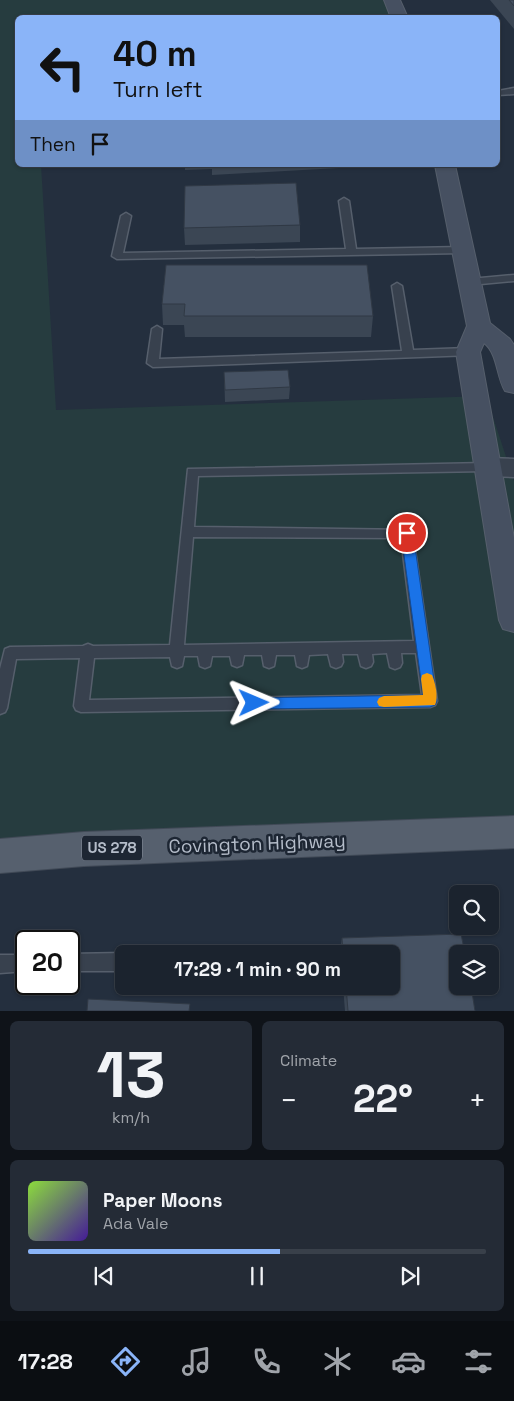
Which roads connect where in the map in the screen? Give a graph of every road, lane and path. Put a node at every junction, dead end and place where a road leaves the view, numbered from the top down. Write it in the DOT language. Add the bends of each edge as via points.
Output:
graph roads {
  1 [pos="392,0"];
  2 [pos="399,15"];
  3 [pos="514,91"];
  4 [pos="500,93"];
  5 [pos="445,167"];
  6 [pos="344,201"];
  7 [pos="126,216"];
  8 [pos="464,250"];
  9 [pos="351,252"];
  10 [pos="514,278"];
  11 [pos="470,282"];
  12 [pos="397,286"];
  13 [pos="478,326"];
  14 [pos="157,329"];
  15 [pos="468,352"];
  16 [pos="408,354"];
  17 [pos="514,385"];
  18 [pos="501,467"];
  19 [pos="187,532"];
  20 [pos="514,620"];
  21 [pos="364,647"];
  22 [pos="392,647"];
  23 [pos="422,647"];
  24 [pos="88,650"];
  25 [pos="177,655"];
  26 [pos="366,662"];
  27 [pos="395,663"];
  28 [pos="0,708"];
  29 [pos="514,832"];
  30 [pos="0,856"];
  31 [pos="115,962"];
  32 [pos="15,963"];
  33 [pos="80,963"];
  34 [pos="0,964"];
  1 -- 2 [label="main road"];
  3 -- 4 [label="lane"];
  5 -- 8 [label="main road"];
  6 -- 9 [label="lane"];
  7 -- 9 [label="lane" via="117,256"];
  8 -- 9 [label="lane"];
  8 -- 11 [label="main road"];
  10 -- 11 [label="lane"];
  11 -- 13 [label="main road"];
  12 -- 16 [label="lane"];
  13 -- 15 [label="main road"];
  13 -- 17 [label="main road" via="502,345"];
  14 -- 16 [label="lane" via="153,363"];
  15 -- 16 [label="lane"];
  15 -- 18 [label="main road"];
  18 -- 19 [label="lane" via="192,472"];
  18 -- 20 [label="main road"];
  19 -- 23 [label="lane" via="407,533"];
  19 -- 25 [label="lane"];
  21 -- 22 [label="lane"];
  21 -- 25 [label="lane" via="335,655"];
  21 -- 26 [label="lane"];
  22 -- 23 [label="lane"];
  22 -- 27 [label="lane"];
  23 -- 24 [label="lane" via="430,701 400,698 175,699 81,706"];
  24 -- 25 [label="lane" via="138,656"];
  24 -- 28 [label="lane" via="10,653"];
  29 -- 30 [label="main road, Covington Highway / US 278" via="84,849"];
  31 -- 33 [label="lane"];
  32 -- 34 [label="lane"];
}
